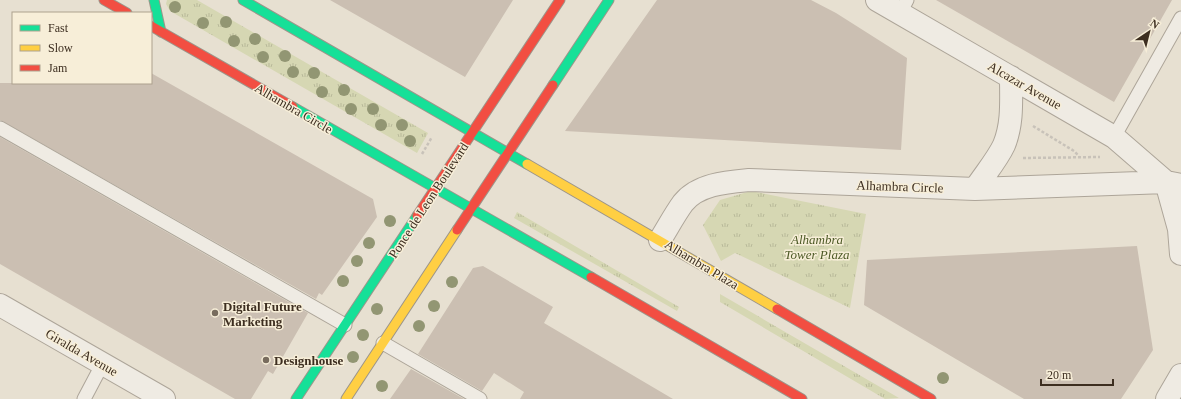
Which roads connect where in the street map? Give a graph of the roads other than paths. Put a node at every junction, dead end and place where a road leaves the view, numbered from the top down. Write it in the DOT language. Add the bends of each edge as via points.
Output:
graph roads {
  1 [pos="104,0"];
  2 [pos="154,0"];
  3 [pos="243,0"];
  4 [pos="560,0"];
  5 [pos="609,0"];
  6 [pos="877,0"];
  7 [pos="904,6"];
  8 [pos="125,12"];
  9 [pos="1181,18"];
  10 [pos="152,27"];
  11 [pos="161,32"];
  12 [pos="1011,77"];
  13 [pos="0,128"];
  14 [pos="473,131"];
  15 [pos="1114,137"];
  16 [pos="509,152"];
  17 [pos="1176,181"];
  18 [pos="436,189"];
  19 [pos="975,189"];
  20 [pos="472,209"];
  21 [pos="660,240"];
  22 [pos="1181,254"];
  23 [pos="1,308"];
  24 [pos="345,325"];
  25 [pos="383,343"];
  26 [pos="103,363"];
  27 [pos="1181,375"];
  28 [pos="84,399"];
  29 [pos="164,399"];
  30 [pos="296,399"];
  31 [pos="346,399"];
  32 [pos="480,399"];
  33 [pos="802,399"];
  34 [pos="931,399"];
  35 [pos="1167,399"];
  1 -- 8 [label="street"];
  2 -- 11 [label="street"];
  3 -- 14 [label="street"];
  4 -- 14 [label="street, Ponce de Leon Boulevard"];
  5 -- 16 [label="street"];
  6 -- 7 [label="street, Alcazar Avenue"];
  7 -- 12 [label="street, Alcazar Avenue"];
  9 -- 15 [label="lane"];
  10 -- 11 [label="street, Alhambra Circle"];
  11 -- 18 [label="street, Alhambra Circle"];
  12 -- 15 [label="street, Alcazar Avenue"];
  12 -- 19 [label="street" via="1009,131 1000,151"];
  13 -- 24 [label="lane"];
  14 -- 16 [label="street, Alhambra Plaza"];
  14 -- 18 [label="street, Ponce de Leon Boulevard"];
  15 -- 17 [label="street, Alcazar Avenue"];
  16 -- 20 [label="street"];
  16 -- 21 [label="street, Alhambra Plaza"];
  17 -- 19 [label="street, Alhambra Circle"];
  17 -- 22 [label="street"];
  18 -- 20 [label="street"];
  18 -- 24 [label="street, Ponce de Leon Boulevard"];
  19 -- 21 [label="street, Alhambra Circle" via="749,180 727,182 704,188 684,202"];
  20 -- 25 [label="street"];
  20 -- 33 [label="street"];
  21 -- 34 [label="street, Alhambra Plaza"];
  23 -- 26 [label="street, Giralda Avenue"];
  24 -- 30 [label="street, Ponce de Leon Boulevard"];
  25 -- 31 [label="street"];
  25 -- 32 [label="lane"];
  26 -- 28 [label="lane"];
  26 -- 29 [label="street, Giralda Avenue"];
  27 -- 35 [label="street"];
}
